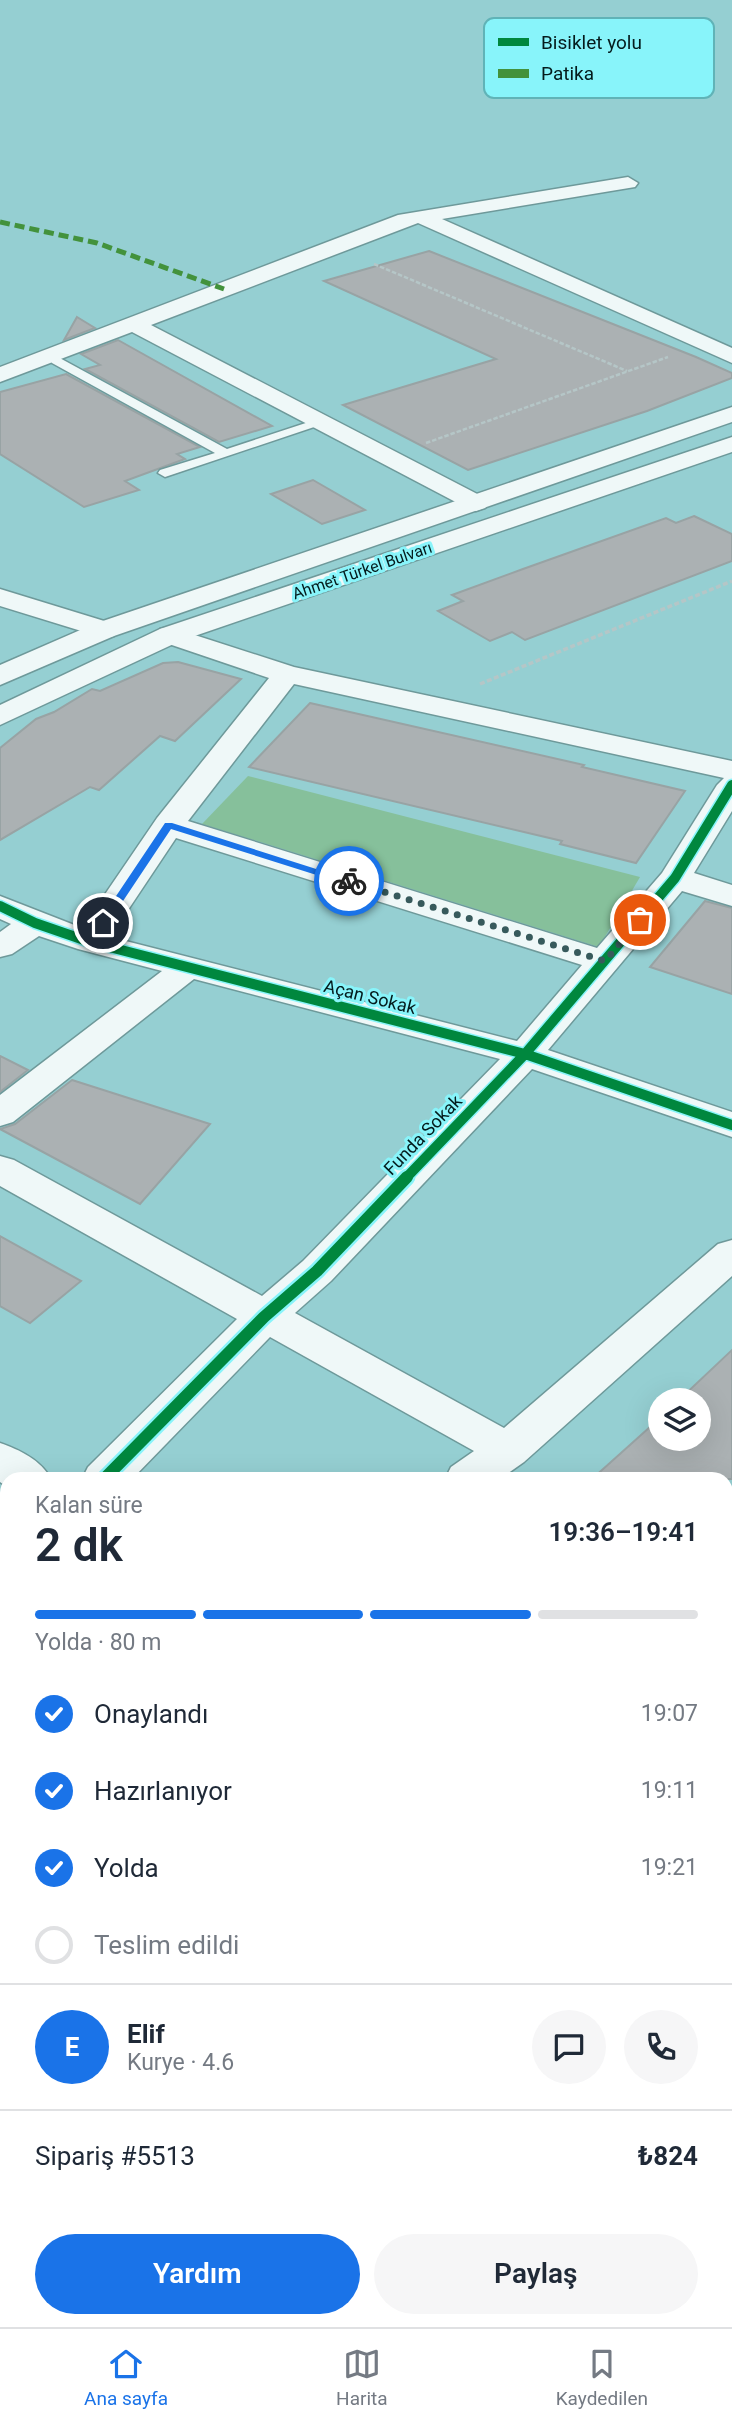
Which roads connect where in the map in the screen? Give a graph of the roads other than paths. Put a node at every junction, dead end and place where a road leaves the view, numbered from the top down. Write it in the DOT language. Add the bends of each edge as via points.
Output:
graph roads {
  1 [pos="628,183"];
  2 [pos="421,216"];
  3 [pos="133,324"];
  4 [pos="732,356"];
  5 [pos="57,360"];
  6 [pos="0,375"];
  7 [pos="732,414"];
  8 [pos="323,422"];
  9 [pos="732,444"];
  10 [pos="225,453"];
  11 [pos="165,473"];
  12 [pos="477,503"];
  13 [pos="0,597"];
  14 [pos="104,630"];
  15 [pos="170,635"];
  16 [pos="287,674"];
  17 [pos="0,677"];
  18 [pos="0,716"];
  19 [pos="732,770"];
  20 [pos="732,785"];
  21 [pos="168,825"];
  22 [pos="675,878"];
  23 [pos="732,896"];
  24 [pos="0,906"];
  25 [pos="35,923"];
  26 [pos="90,943"];
  27 [pos="0,947"];
  28 [pos="605,961"];
  29 [pos="186,969"];
  30 [pos="525,1054"];
  31 [pos="0,1114"];
  32 [pos="732,1125"];
  33 [pos="0,1169"];
  34 [pos="732,1254"];
  35 [pos="264,1317"];
  36 [pos="508,1450"];
  37 [pos="0,1460"];
  38 [pos="18,1472"];
  39 [pos="111,1472"];
  40 [pos="477,1472"];
  1 -- 2 [label="street"];
  2 -- 3 [label="street"];
  2 -- 4 [label="street"];
  3 -- 6 [label="street"];
  3 -- 8 [label="street"];
  5 -- 10 [label="lane"];
  7 -- 12 [label="street, Ahmet Türkel Bulvarı"];
  8 -- 10 [label="lane"];
  8 -- 12 [label="street"];
  9 -- 15 [label="street, Ahmet Türkel Bulvarı"];
  10 -- 11 [label="lane"];
  12 -- 14 [label="street, Ahmet Türkel Bulvarı"];
  13 -- 14 [label="street"];
  14 -- 17 [label="street, Ahmet Türkel Bulvarı"];
  15 -- 16 [label="street"];
  15 -- 18 [label="street, Ahmet Türkel Bulvarı"];
  16 -- 19 [label="street"];
  16 -- 21 [label="street"];
  20 -- 22 [label="street, Funda Sokak"];
  21 -- 26 [label="street"];
  21 -- 28 [label="street"];
  22 -- 23 [label="street"];
  22 -- 28 [label="street, Funda Sokak"];
  24 -- 25 [label="street, Açan Sokak"];
  25 -- 26 [label="street, Açan Sokak"];
  25 -- 27 [label="street"];
  26 -- 29 [label="street, Açan Sokak"];
  28 -- 30 [label="street, Funda Sokak"];
  29 -- 30 [label="street, Açan Sokak"];
  29 -- 31 [label="street"];
  30 -- 32 [label="street, Açan Sokak"];
  30 -- 35 [label="street, Funda Sokak" via="317,1271"];
  33 -- 35 [label="street"];
  34 -- 36 [label="street"];
  35 -- 36 [label="street"];
  35 -- 39 [label="street, Funda Sokak"];
  36 -- 40 [label="street"];
  37 -- 38 [label="street"];
}
